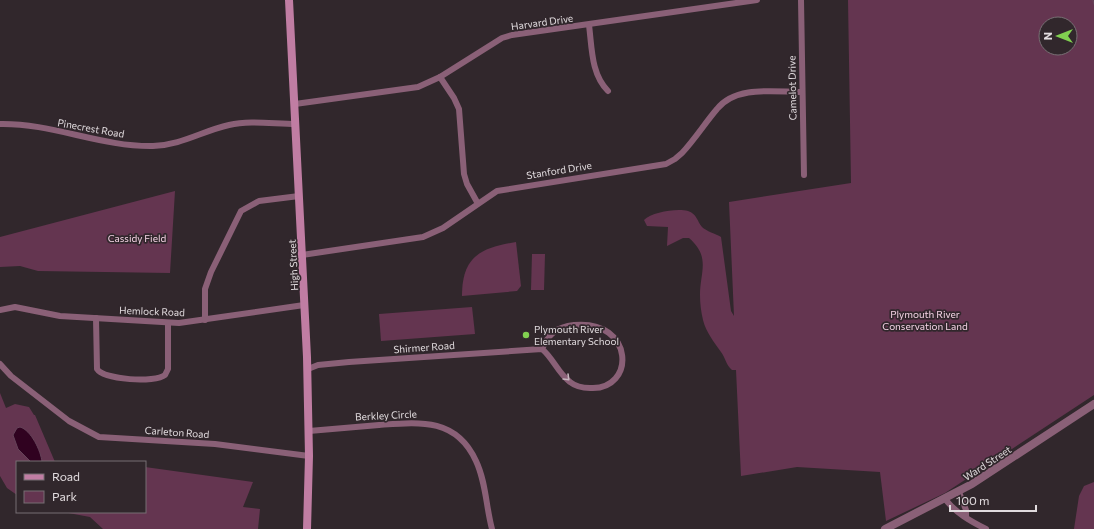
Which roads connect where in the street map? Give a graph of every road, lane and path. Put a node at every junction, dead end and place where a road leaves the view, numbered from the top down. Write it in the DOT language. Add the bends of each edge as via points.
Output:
graph roads {
  1 [pos="289,0"];
  2 [pos="757,0"];
  3 [pos="801,0"];
  4 [pos="589,25"];
  5 [pos="440,77"];
  6 [pos="608,90"];
  7 [pos="802,92"];
  8 [pos="295,104"];
  9 [pos="0,124"];
  10 [pos="296,124"];
  11 [pos="804,175"];
  12 [pos="299,196"];
  13 [pos="478,202"];
  14 [pos="302,255"];
  15 [pos="304,305"];
  16 [pos="0,310"];
  17 [pos="96,318"];
  18 [pos="205,320"];
  19 [pos="168,323"];
  20 [pos="542,349"];
  21 [pos="0,364"];
  22 [pos="308,368"];
  23 [pos="1094,404"];
  24 [pos="309,431"];
  25 [pos="309,456"];
  26 [pos="959,492"];
  27 [pos="945,499"];
  28 [pos="966,516"];
  29 [pos="307,529"];
  30 [pos="492,529"];
  31 [pos="885,529"];
  32 [pos="986,529"];
  1 -- 8 [label="main road, High Street"];
  2 -- 4 [label="street, Harvard Drive"];
  3 -- 7 [label="street, Camelot Drive"];
  4 -- 5 [label="street, Harvard Drive" via="502,38"];
  4 -- 6 [label="street" via="596,73"];
  5 -- 8 [label="street, Harvard Drive" via="404,90"];
  5 -- 13 [label="street" via="459,109 464,174"];
  7 -- 11 [label="street, Camelot Drive"];
  7 -- 13 [label="street, Stanford Drive" via="755,92 729,98 717,108 682,153 666,164 506,189"];
  8 -- 10 [label="main road, High Street"];
  9 -- 10 [label="street, Pinecrest Road" via="30,126 104,142 153,146 183,142 230,124"];
  10 -- 12 [label="main road, High Street"];
  12 -- 14 [label="main road, High Street"];
  12 -- 18 [label="street" via="259,201 241,211 205,289"];
  13 -- 14 [label="street, Stanford Drive" via="444,228 423,236"];
  14 -- 15 [label="main road, High Street"];
  15 -- 18 [label="street, Hemlock Road"];
  15 -- 22 [label="main road, High Street"];
  16 -- 17 [label="street, Hemlock Road" via="15,307 52,315"];
  17 -- 19 [label="street, Hemlock Road"];
  17 -- 19 [label="street" via="97,369 105,376 130,378 153,379 165,375 168,368"];
  18 -- 19 [label="street, Hemlock Road"];
  20 -- 20 [label="street, one-way" via="569,381 585,388 596,389 611,384 621,368 621,352 615,339 606,330 595,326 581,325 559,329 547,337"];
  20 -- 22 [label="street, Shirmer Road" via="349,362"];
  21 -- 25 [label="street, Carleton Road" via="11,376 52,408 80,428 103,438 215,444"];
  22 -- 24 [label="main road, High Street"];
  23 -- 26 [label="street, Ward Street"];
  24 -- 25 [label="main road, High Street"];
  24 -- 30 [label="street, Berkley Circle" via="414,422 434,424 444,429 462,441 476,461"];
  25 -- 29 [label="main road, High Street"];
  26 -- 27 [label="street, Ward Street"];
  26 -- 28 [label="street"];
  27 -- 28 [label="street" via="959,515"];
  27 -- 31 [label="street, Ward Street"];
  28 -- 32 [label="street"];
}
